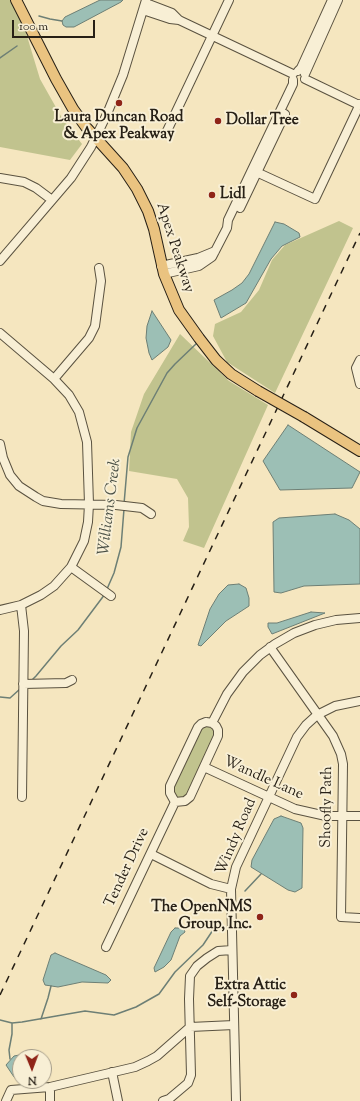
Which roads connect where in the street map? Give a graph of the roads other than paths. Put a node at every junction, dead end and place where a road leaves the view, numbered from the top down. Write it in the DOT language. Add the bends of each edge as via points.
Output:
graph roads {
  1 [pos="16,0"];
  2 [pos="229,0"];
  3 [pos="332,0"];
  4 [pos="338,0"];
  5 [pos="145,4"];
  6 [pos="212,36"];
  7 [pos="299,77"];
  8 [pos="360,104"];
  9 [pos="168,131"];
  10 [pos="96,138"];
  11 [pos="254,171"];
  12 [pos="0,178"];
  13 [pos="52,200"];
  14 [pos="0,261"];
  15 [pos="99,268"];
  16 [pos="162,270"];
  17 [pos="0,333"];
  18 [pos="360,360"];
  19 [pos="54,379"];
  20 [pos="360,384"];
  21 [pos="0,444"];
  22 [pos="360,451"];
  23 [pos="89,504"];
  24 [pos="151,514"];
  25 [pos="71,567"];
  26 [pos="111,596"];
  27 [pos="21,605"];
  28 [pos="0,610"];
  29 [pos="360,618"];
  30 [pos="270,647"];
  31 [pos="72,680"];
  32 [pos="23,684"];
  33 [pos="360,701"];
  34 [pos="317,715"];
  35 [pos="212,723"];
  36 [pos="204,767"];
  37 [pos="22,797"];
  38 [pos="268,798"];
  39 [pos="175,802"];
  40 [pos="342,816"];
  41 [pos="360,816"];
  42 [pos="150,854"];
  43 [pos="230,889"];
  44 [pos="360,918"];
  45 [pos="106,946"];
  46 [pos="232,950"];
  47 [pos="234,1025"];
  48 [pos="190,1027"];
  49 [pos="112,1072"];
  50 [pos="52,1087"];
  51 [pos="24,1089"];
  52 [pos="50,1089"];
  53 [pos="6,1101"];
  54 [pos="50,1101"];
  55 [pos="118,1101"];
  56 [pos="163,1101"];
  57 [pos="236,1101"];
  1 -- 10 [label="main road, Apex Peakway" via="72,109"];
  2 -- 6 [label="street"];
  3 -- 7 [label="street"];
  4 -- 7 [label="street"];
  5 -- 6 [label="street" via="172,13 179,20"];
  5 -- 10 [label="street" via="123,75"];
  6 -- 7 [label="street"];
  6 -- 9 [label="street"];
  7 -- 8 [label="street"];
  7 -- 11 [label="street" via="293,84"];
  8 -- 11 [label="street" via="315,199"];
  10 -- 13 [label="street" via="77,169"];
  10 -- 16 [label="main road, Apex Peakway" via="123,168 140,194 154,229"];
  11 -- 16 [label="street" via="228,220 227,228 212,258 199,266"];
  12 -- 13 [label="street" via="24,182"];
  13 -- 14 [label="street"];
  15 -- 19 [label="street" via="101,281 95,326 89,338"];
  16 -- 22 [label="main road, Apex Peakway, bridge" via="179,310 208,351 231,374"];
  17 -- 19 [label="street"];
  18 -- 20 [label="street" via="356,368"];
  19 -- 23 [label="street" via="74,403 84,427 88,452"];
  21 -- 23 [label="street" via="10,475 26,491 52,503"];
  23 -- 24 [label="street" via="142,508"];
  23 -- 25 [label="street" via="84,541"];
  25 -- 26 [label="street"];
  25 -- 27 [label="street" via="48,590"];
  27 -- 28 [label="street"];
  27 -- 32 [label="street" via="24,631"];
  29 -- 30 [label="street" via="315,625 294,633"];
  30 -- 34 [label="street, Shoofly Path"];
  30 -- 35 [label="street" via="250,664 237,680"];
  31 -- 32 [label="street" via="66,683"];
  32 -- 37 [label="street"];
  33 -- 34 [label="street, Windy Road" via="335,706"];
  34 -- 38 [label="street, Windy Road" via="297,737"];
  34 -- 40 [label="street, Shoofly Path" via="336,741 341,754"];
  35 -- 36 [label="street" via="218,730 218,736"];
  35 -- 39 [label="street" via="206,722 198,727 170,786 170,793"];
  36 -- 38 [label="street, Wandle Lane"];
  36 -- 39 [label="street" via="190,797 185,801"];
  38 -- 40 [label="street, Wandle Lane" via="304,812"];
  38 -- 43 [label="street, Windy Road" via="236,867"];
  39 -- 42 [label="street, Tender Drive"];
  40 -- 41 [label="street, Wandle Lane"];
  40 -- 44 [label="street, Shoofly Path" via="340,917"];
  42 -- 43 [label="street" via="211,884"];
  42 -- 45 [label="street, Tender Drive"];
  43 -- 46 [label="street, Windy Road"];
  46 -- 47 [label="street, Windy Road"];
  46 -- 48 [label="street" via="218,951 193,970 190,978"];
  47 -- 48 [label="street"];
  47 -- 57 [label="street, Windy Road"];
  48 -- 49 [label="street" via="148,1062"];
  48 -- 56 [label="street" via="191,1075 188,1083"];
  49 -- 50 [label="street"];
  49 -- 55 [label="street"];
  51 -- 53 [label="street" via="11,1090"];
  52 -- 54 [label="street"];
}
